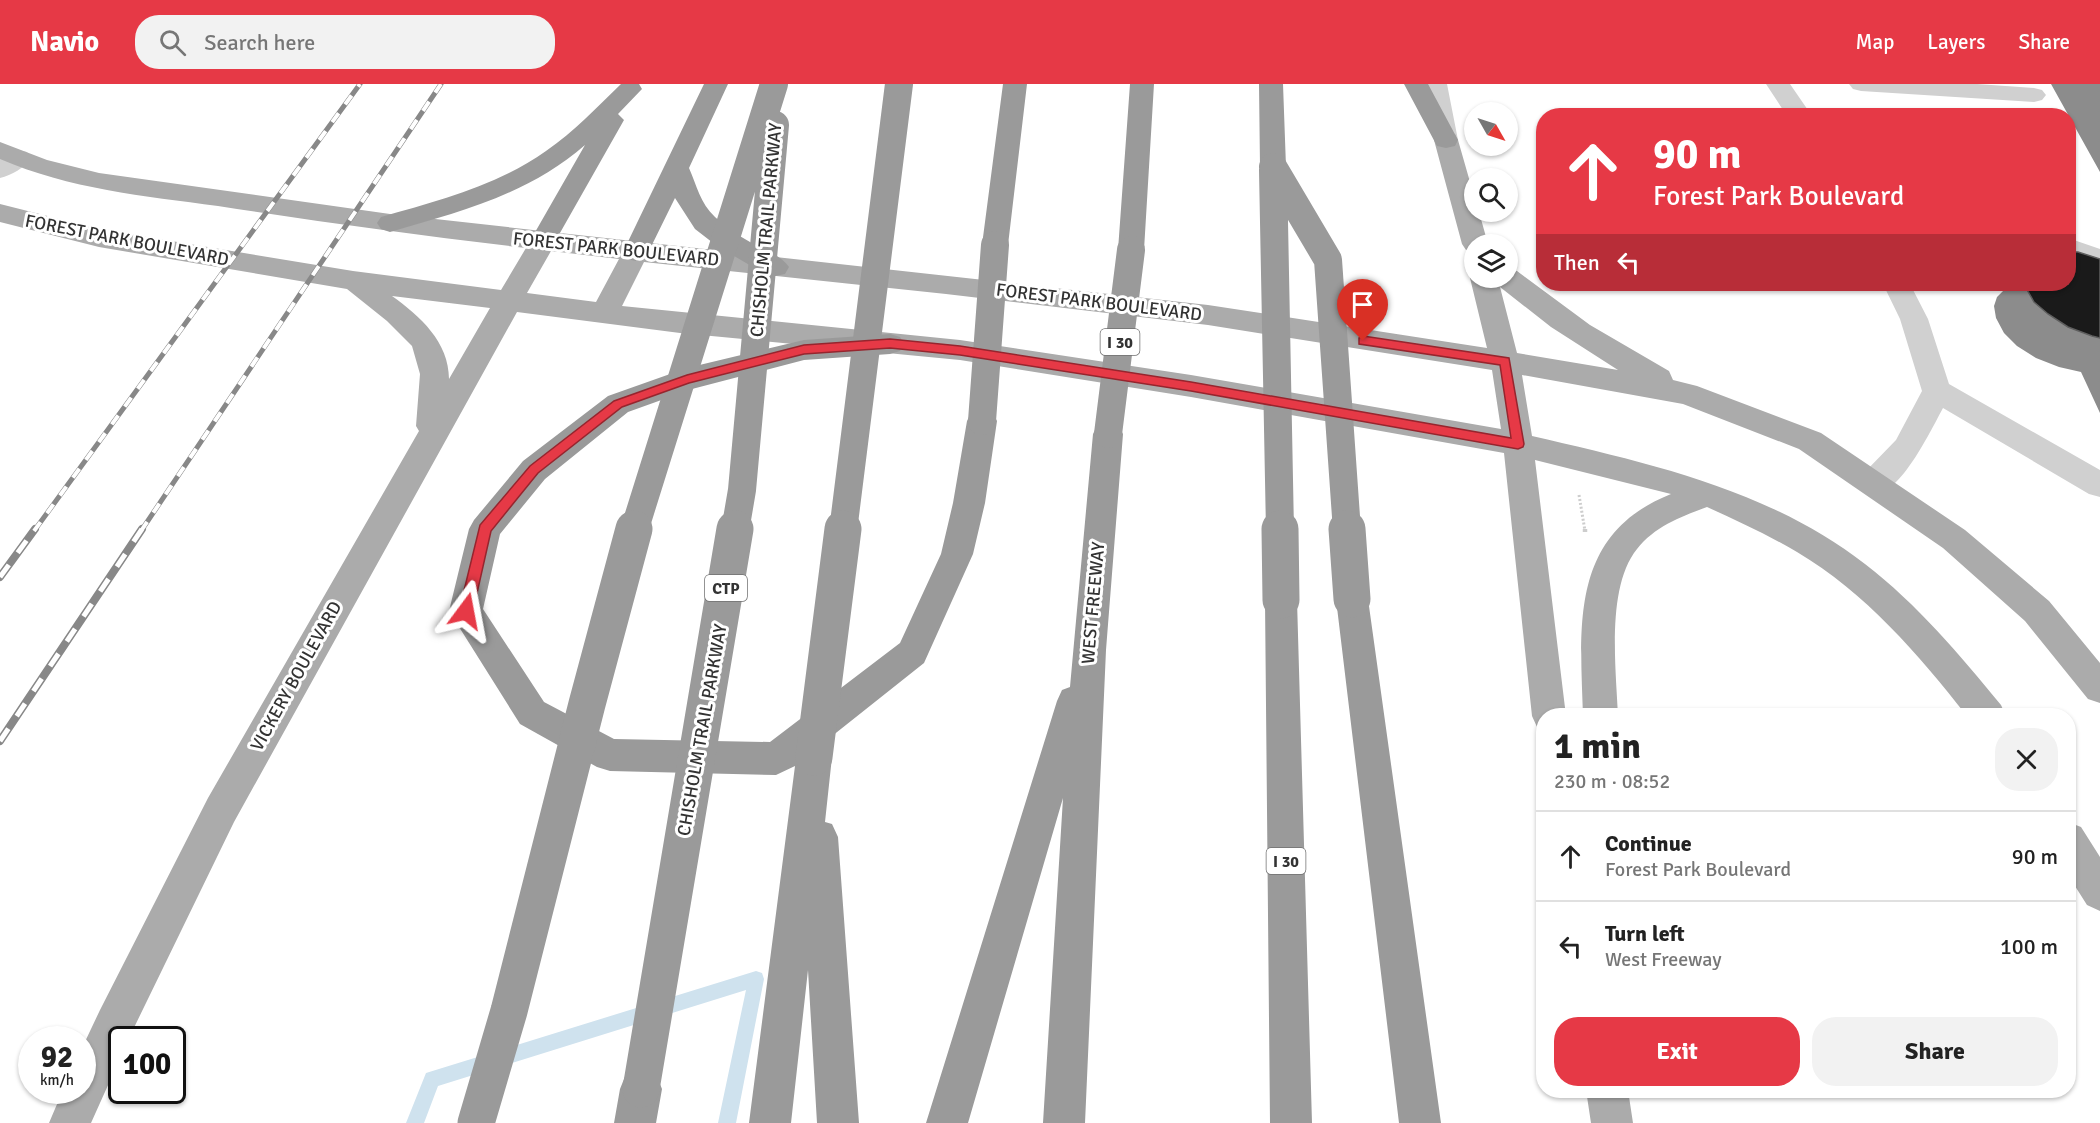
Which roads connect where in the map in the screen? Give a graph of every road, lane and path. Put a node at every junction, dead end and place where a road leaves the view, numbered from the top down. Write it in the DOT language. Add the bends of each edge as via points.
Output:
graph roads {
  1 [pos="716,84"];
  2 [pos="774,84"];
  3 [pos="779,84"];
  4 [pos="899,84"];
  5 [pos="1015,84"];
  6 [pos="1142,84"];
  7 [pos="1271,84"];
  8 [pos="1416,84"];
  9 [pos="1435,84"];
  10 [pos="1779,84"];
  11 [pos="1861,84"];
  12 [pos="631,86"];
  13 [pos="2034,98"];
  14 [pos="1795,108"];
  15 [pos="1446,140"];
  16 [pos="6,159"];
  17 [pos="1273,167"];
  18 [pos="677,170"];
  19 [pos="0,213"];
  20 [pos="390,223"];
  21 [pos="1473,234"];
  22 [pos="543,241"];
  23 [pos="2076,250"];
  24 [pos="636,252"];
  25 [pos="2100,259"];
  26 [pos="775,267"];
  27 [pos="353,281"];
  28 [pos="1518,287"];
  29 [pos="1487,288"];
  30 [pos="1900,291"];
  31 [pos="507,302"];
  32 [pos="604,313"];
  33 [pos="890,344"];
  34 [pos="1505,361"];
  35 [pos="1937,391"];
  36 [pos="1687,394"];
  37 [pos="428,443"];
  38 [pos="1518,444"];
  39 [pos="1874,483"];
  40 [pos="2100,485"];
  41 [pos="1578,488"];
  42 [pos="1709,494"];
  43 [pos="1586,536"];
  44 [pos="1089,650"];
  45 [pos="2100,688"];
  46 [pos="1548,708"];
  47 [pos="1600,708"];
  48 [pos="1982,708"];
  49 [pos="814,757"];
  50 [pos="2076,853"];
  51 [pos="2100,892"];
  52 [pos="1608,1098"];
  53 [pos="1622,1098"];
  54 [pos="70,1123"];
  55 [pos="476,1123"];
  56 [pos="635,1123"];
  57 [pos="770,1123"];
  58 [pos="838,1123"];
  59 [pos="947,1123"];
  60 [pos="1064,1123"];
  61 [pos="1292,1123"];
  62 [pos="1420,1123"];
  63 [pos="1612,1123"];
  64 [pos="1622,1123"];
  1 -- 18 [label="highway"];
  2 -- 55 [label="highway, bridge" via="632,537 509,1011"];
  3 -- 56 [label="highway, CHISHOLM TRAIL PARKWAY / CTP, bridge" via="742,490"];
  4 -- 49 [label="highway, bridge"];
  5 -- 33 [label="highway, bridge" via="995,245 982,421 969,503 957,554 912,653 776,759 610,755 532,713 466,611 485,529 534,470 618,404 677,383 804,350"];
  6 -- 44 [label="highway, WEST FREEWAY / I 30, bridge" via="1131,250 1108,434"];
  7 -- 17 [label="highway, I 30"];
  8 -- 15 [label="highway"];
  9 -- 15 [label="street"];
  10 -- 14 [label="street"];
  11 -- 13 [label="street"];
  12 -- 20 [label="highway" via="580,136 528,174 459,204"];
  12 -- 22 [label="highway"];
  15 -- 21 [label="main road"];
  16 -- 20 [label="main road, FOREST PARK BOULEVARD" via="99,181"];
  17 -- 61 [label="highway, I 30, bridge"];
  17 -- 62 [label="highway, bridge" via="1328,260 1352,599"];
  18 -- 24 [label="highway"];
  18 -- 26 [label="highway" via="690,203 709,225 731,244"];
  19 -- 27 [label="main road, FOREST PARK BOULEVARD" via="99,238"];
  20 -- 22 [label="main road, FOREST PARK BOULEVARD"];
  22 -- 24 [label="main road, FOREST PARK BOULEVARD"];
  22 -- 31 [label="main road, VICKERY BOULEVARD"];
  23 -- 25 [label="street"];
  24 -- 26 [label="main road, FOREST PARK BOULEVARD"];
  24 -- 32 [label="main road"];
  26 -- 34 [label="main road, FOREST PARK BOULEVARD" via="1208,315"];
  27 -- 31 [label="main road, FOREST PARK BOULEVARD"];
  27 -- 37 [label="main road" via="413,326 427,346 435,368 436,396"];
  28 -- 36 [label="main road" via="1550,313 1622,359"];
  29 -- 34 [label="main road"];
  30 -- 35 [label="street" via="1914,319"];
  31 -- 32 [label="main road, FOREST PARK BOULEVARD"];
  31 -- 37 [label="main road, VICKERY BOULEVARD"];
  32 -- 33 [label="main road, FOREST PARK BOULEVARD"];
  33 -- 38 [label="main road, FOREST PARK BOULEVARD" via="960,350"];
  34 -- 36 [label="main road, FOREST PARK BOULEVARD"];
  34 -- 38 [label="main road"];
  35 -- 39 [label="street" via="1907,448"];
  35 -- 40 [label="street"];
  36 -- 39 [label="main road, FOREST PARK BOULEVARD" via="1810,441"];
  37 -- 54 [label="main road, VICKERY BOULEVARD" via="221,810 114,1024"];
  38 -- 42 [label="main road, FOREST PARK BOULEVARD"];
  38 -- 46 [label="main road"];
  39 -- 45 [label="main road, FOREST PARK BOULEVARD" via="1954,539 2037,611"];
  41 -- 43 [label="path"];
  42 -- 47 [label="main road" via="1670,507 1652,518 1625,539 1611,564 1598,646"];
  42 -- 48 [label="main road, FOREST PARK BOULEVARD" via="1766,519 1853,573 1936,651"];
  44 -- 59 [label="highway"];
  44 -- 60 [label="highway, WEST FREEWAY / I 30"];
  49 -- 57 [label="highway"];
  49 -- 58 [label="highway"];
  50 -- 51 [label="main road"];
  52 -- 63 [label="main road"];
  53 -- 64 [label="main road"];
}
